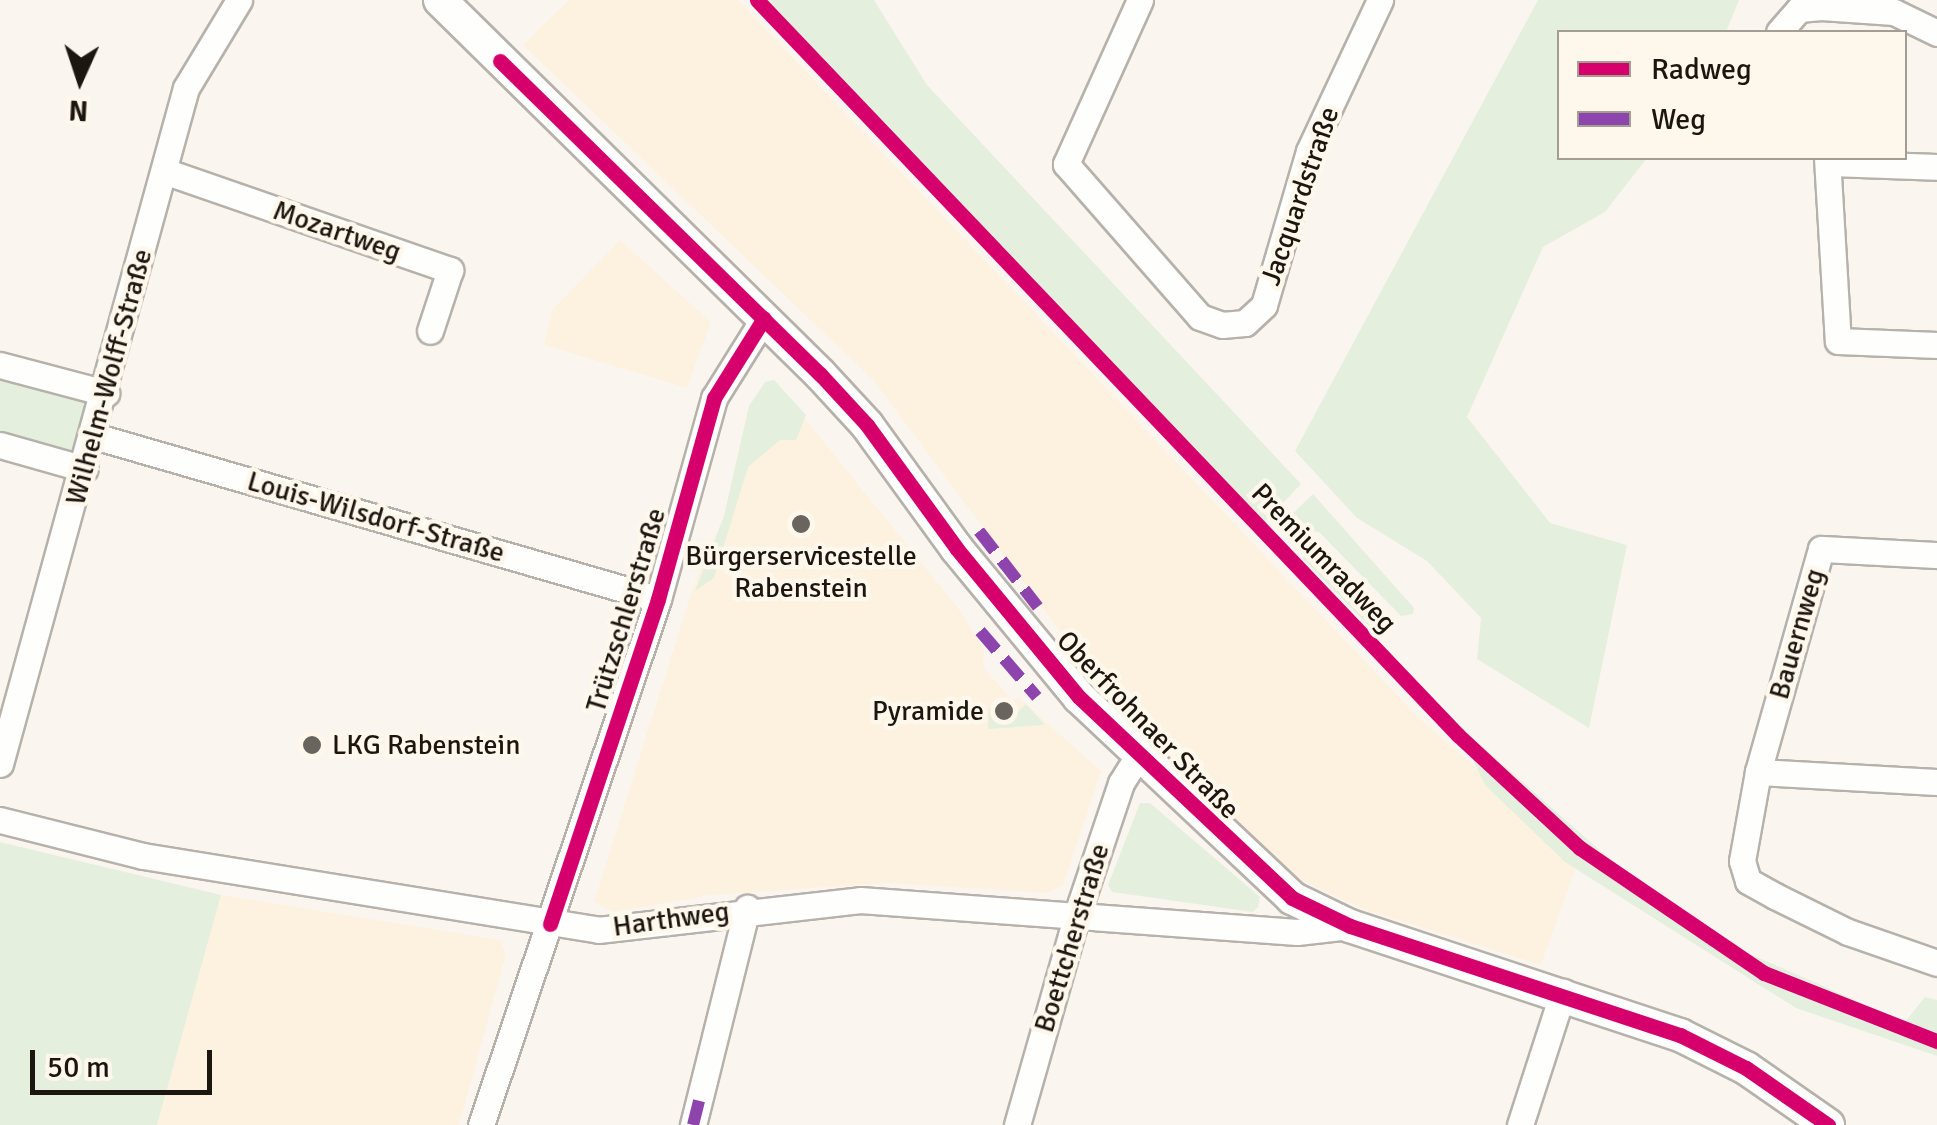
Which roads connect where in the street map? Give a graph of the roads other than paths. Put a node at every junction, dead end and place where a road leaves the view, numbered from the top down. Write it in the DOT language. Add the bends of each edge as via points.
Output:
graph roads {
  1 [pos="240,0"];
  2 [pos="440,0"];
  3 [pos="1140,0"];
  4 [pos="1380,0"];
  5 [pos="1781,30"];
  6 [pos="1937,33"];
  7 [pos="1829,160"];
  8 [pos="1937,168"];
  9 [pos="164,170"];
  10 [pos="764,318"];
  11 [pos="430,331"];
  12 [pos="1937,345"];
  13 [pos="0,365"];
  14 [pos="106,393"];
  15 [pos="94,436"];
  16 [pos="0,445"];
  17 [pos="86,469"];
  18 [pos="1937,555"];
  19 [pos="658,599"];
  20 [pos="1138,756"];
  21 [pos="0,764"];
  22 [pos="1758,772"];
  23 [pos="1937,782"];
  24 [pos="0,820"];
  25 [pos="747,908"];
  26 [pos="1078,911"];
  27 [pos="550,924"];
  28 [pos="1350,926"];
  29 [pos="1937,962"];
  30 [pos="1563,992"];
  31 [pos="481,1125"];
  32 [pos="693,1125"];
  33 [pos="1017,1125"];
  34 [pos="1520,1125"];
  35 [pos="1828,1125"];
  1 -- 9 [label="street, Wilhelm-Wolff-Straße" via="186,88"];
  2 -- 10 [label="main road, Oberfrohnaer Straße"];
  3 -- 4 [label="street, Jacquardstraße" via="1066,164 1200,317 1222,325 1245,322 1264,304 1309,151"];
  5 -- 6 [label="street" via="1799,9 1821,7 1894,12"];
  7 -- 8 [label="street"];
  7 -- 12 [label="street" via="1838,341"];
  9 -- 11 [label="street, Mozartweg" via="450,270"];
  9 -- 14 [label="street, Wilhelm-Wolff-Straße"];
  10 -- 19 [label="street, Trützschlerstraße" via="714,398"];
  10 -- 20 [label="main road, Oberfrohnaer Straße" via="868,425 1044,658"];
  13 -- 14 [label="street"];
  14 -- 15 [label="street, Wilhelm-Wolff-Straße"];
  15 -- 17 [label="street, Wilhelm-Wolff-Straße"];
  15 -- 19 [label="street, Louis-Wilsdorf-Straße"];
  16 -- 17 [label="street"];
  17 -- 21 [label="street, Wilhelm-Wolff-Straße"];
  18 -- 22 [label="street, Bauernweg" via="1821,550"];
  19 -- 27 [label="street, Trützschlerstraße"];
  20 -- 26 [label="street, Boettcherstraße" via="1121,783"];
  20 -- 28 [label="main road, Oberfrohnaer Straße" via="1292,898"];
  22 -- 23 [label="street"];
  22 -- 29 [label="street, Bauernweg" via="1743,837 1748,881 1848,932"];
  24 -- 27 [label="street, Harthweg" via="143,856"];
  25 -- 26 [label="street, Harthweg" via="860,900"];
  25 -- 27 [label="street, Harthweg" via="598,930"];
  25 -- 32 [label="street"];
  26 -- 28 [label="street, Harthweg" via="1297,932"];
  26 -- 33 [label="street, Boettcherstraße"];
  27 -- 31 [label="street, Trützschlerstraße"];
  28 -- 30 [label="main road, Oberfrohnaer Straße"];
  30 -- 34 [label="street"];
  30 -- 35 [label="main road, Oberfrohnaer Straße" via="1680,1034 1746,1068"];
}
